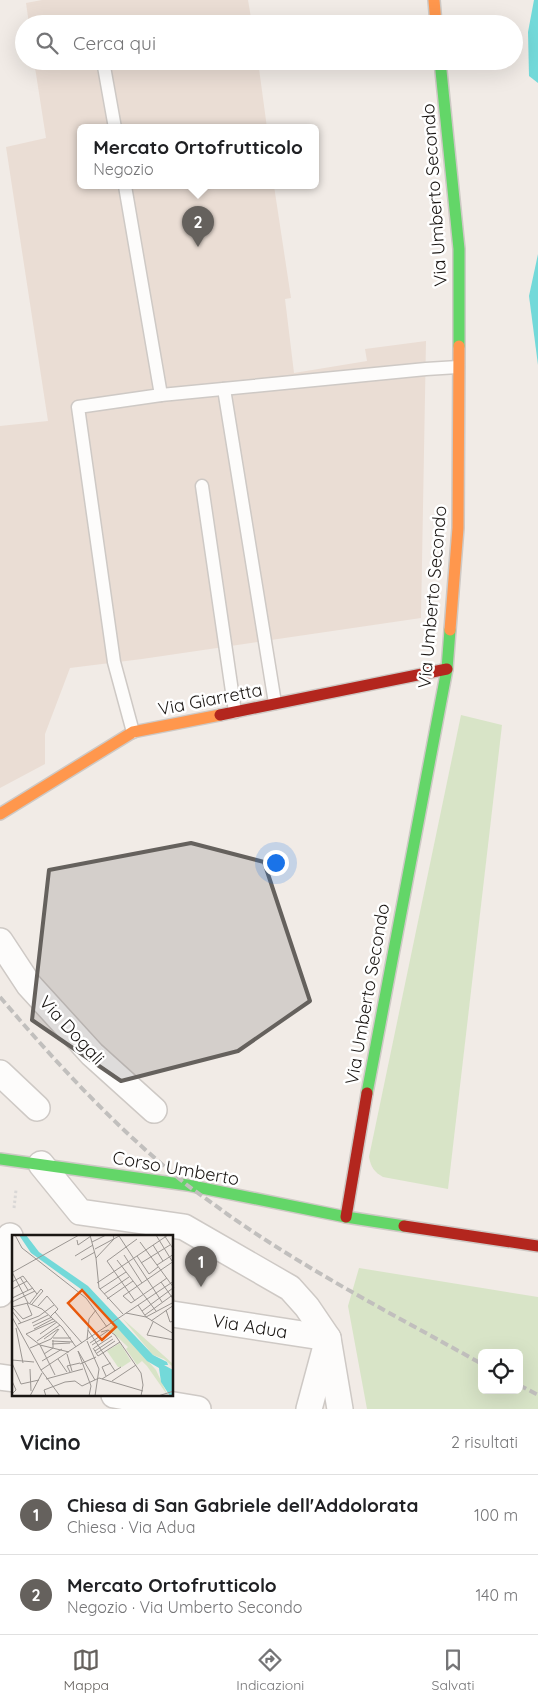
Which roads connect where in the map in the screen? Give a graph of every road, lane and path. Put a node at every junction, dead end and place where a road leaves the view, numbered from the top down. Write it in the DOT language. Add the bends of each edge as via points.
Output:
graph roads {
  1 [pos="434,0"];
  2 [pos="435,15"];
  3 [pos="105,70"];
  4 [pos="441,70"];
  5 [pos="114,124"];
  6 [pos="126,189"];
  7 [pos="458,367"];
  8 [pos="224,389"];
  9 [pos="161,395"];
  10 [pos="202,486"];
  11 [pos="447,669"];
  12 [pos="275,703"];
  13 [pos="235,712"];
  14 [pos="133,732"];
  15 [pos="0,814"];
  16 [pos="0,941"];
  17 [pos="0,1073"];
  18 [pos="37,1108"];
  19 [pos="154,1110"];
  20 [pos="0,1159"];
  21 [pos="30,1163"];
  22 [pos="346,1217"];
  23 [pos="10,1236"];
  24 [pos="538,1246"];
  25 [pos="4,1289"];
  26 [pos="174,1314"];
  27 [pos="328,1338"];
  28 [pos="120,1396"];
  29 [pos="198,1409"];
  30 [pos="308,1409"];
  31 [pos="340,1409"];
  1 -- 2 [label="main road"];
  3 -- 5 [label="lane"];
  4 -- 7 [label="main road, Via Umberto Secondo" via="459,249"];
  6 -- 9 [label="lane"];
  7 -- 8 [label="lane"];
  7 -- 11 [label="main road, Via Umberto Secondo" via="458,528"];
  8 -- 9 [label="lane"];
  8 -- 12 [label="lane"];
  9 -- 14 [label="lane" via="78,408 114,662"];
  10 -- 13 [label="lane"];
  11 -- 12 [label="main road, Via Giarretta"];
  11 -- 22 [label="main road, Via Umberto Secondo" via="375,1043"];
  12 -- 13 [label="main road, Via Giarretta"];
  13 -- 14 [label="main road, Via Giarretta"];
  14 -- 15 [label="main road, Via Giarretta"];
  16 -- 19 [label="street, Via Dogali" via="29,985 92,1054"];
  17 -- 18 [label="street"];
  20 -- 21 [label="main road, Corso Umberto"];
  21 -- 22 [label="main road, Corso Umberto" via="187,1186"];
  21 -- 23 [label="path"];
  21 -- 27 [label="street" via="80,1212 184,1227 290,1288 307,1306"];
  22 -- 24 [label="main road, Corso Umberto"];
  23 -- 25 [label="street"];
  26 -- 27 [label="street, Via Adua"];
  27 -- 30 [label="street"];
  27 -- 31 [label="street"];
  28 -- 29 [label="street"];
}
